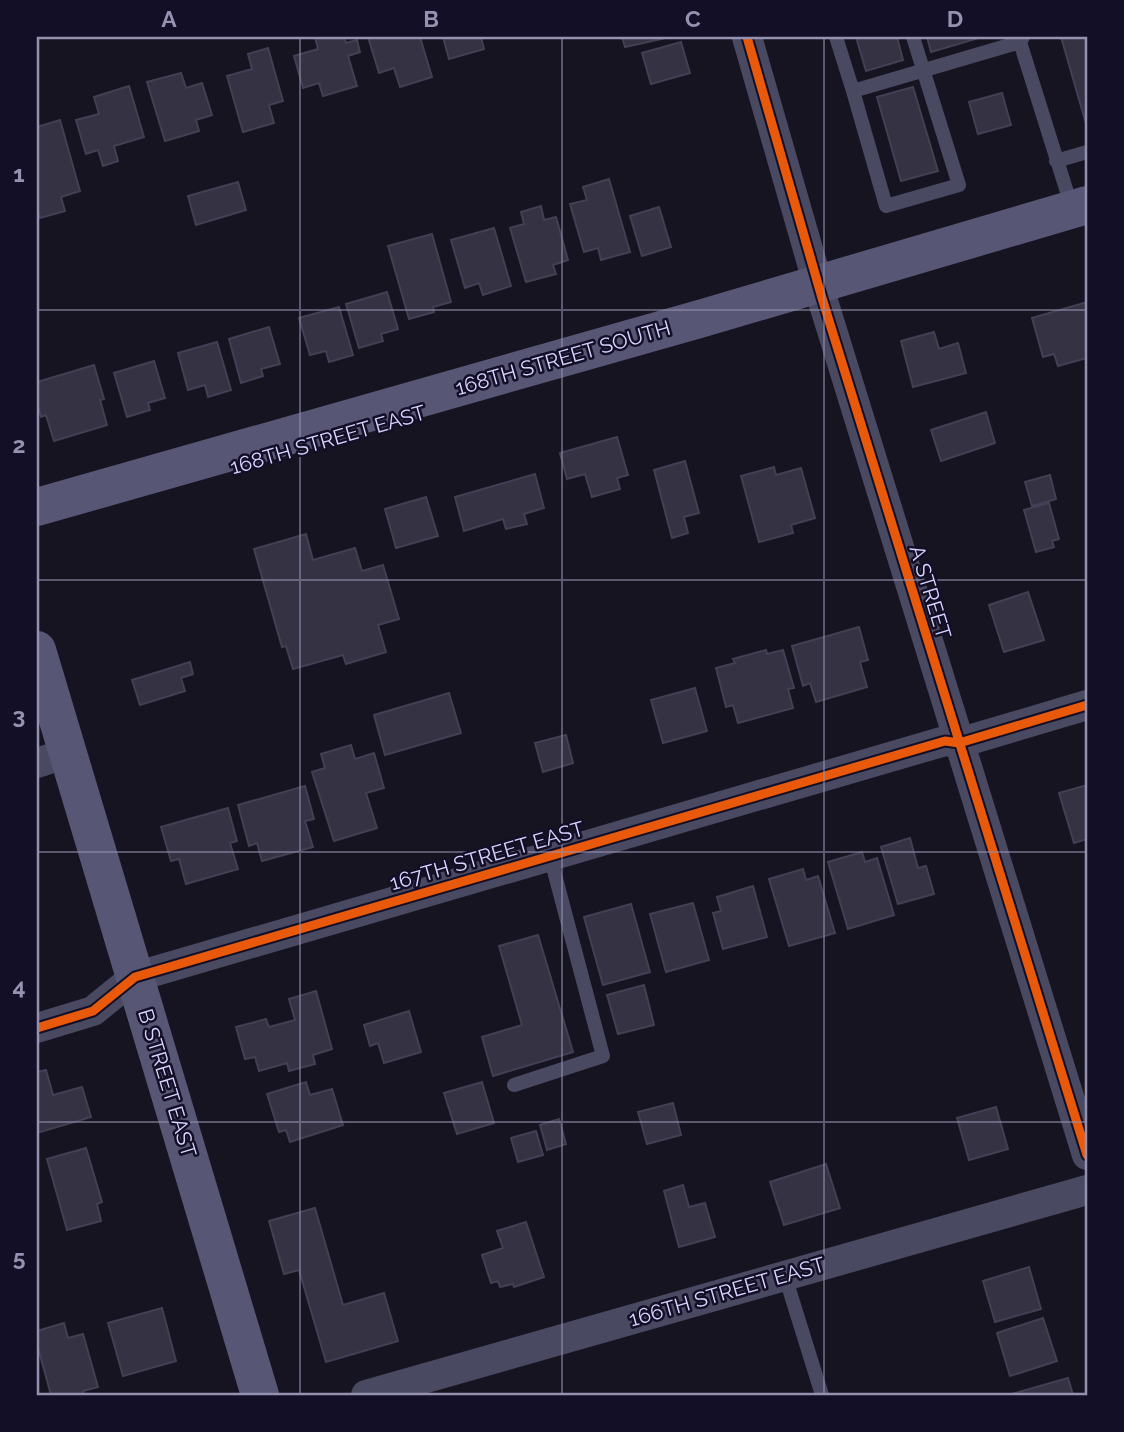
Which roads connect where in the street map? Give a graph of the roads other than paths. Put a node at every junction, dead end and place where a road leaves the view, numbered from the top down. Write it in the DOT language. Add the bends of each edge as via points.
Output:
graph roads {
  1 [pos="747,37"];
  2 [pos="836,37"];
  3 [pos="913,37"];
  4 [pos="1021,40"];
  5 [pos="923,71"];
  6 [pos="853,91"];
  7 [pos="1087,152"];
  8 [pos="1056,161"];
  9 [pos="1082,212"];
  10 [pos="820,291"];
  11 [pos="37,507"];
  12 [pos="37,523"];
  13 [pos="37,650"];
  14 [pos="1087,705"];
  15 [pos="959,743"];
  16 [pos="52,758"];
  17 [pos="550,856"];
  18 [pos="135,976"];
  19 [pos="37,1028"];
  20 [pos="514,1085"];
  21 [pos="1087,1155"];
  22 [pos="1087,1190"];
  23 [pos="785,1276"];
  24 [pos="260,1395"];
  25 [pos="366,1395"];
  26 [pos="822,1395"];
  1 -- 10 [label="street, A STREET"];
  2 -- 6 [label="lane"];
  3 -- 5 [label="lane"];
  4 -- 5 [label="lane"];
  4 -- 8 [label="lane"];
  5 -- 6 [label="lane"];
  5 -- 6 [label="lane" via="959,185 886,206"];
  7 -- 8 [label="lane"];
  8 -- 9 [label="lane"];
  9 -- 10 [label="street, 168TH STREET SOUTH"];
  10 -- 11 [label="street, 168TH STREET SOUTH" via="626,340"];
  10 -- 12 [label="street, 168TH STREET EAST"];
  10 -- 15 [label="street, A STREET"];
  13 -- 16 [label="street, B STREET EAST"];
  14 -- 15 [label="street, 167TH STREET EAST"];
  15 -- 17 [label="street, 167TH STREET EAST" via="944,741"];
  15 -- 21 [label="street, A STREET"];
  16 -- 18 [label="street, B STREET EAST"];
  17 -- 18 [label="street, 167TH STREET EAST"];
  17 -- 20 [label="lane" via="603,1056"];
  18 -- 19 [label="street, 167TH STREET EAST" via="93,1011"];
  18 -- 24 [label="street, B STREET EAST"];
  22 -- 23 [label="street, 166TH STREET EAST"];
  23 -- 25 [label="street, 166TH STREET EAST"];
  23 -- 26 [label="lane"];
}
